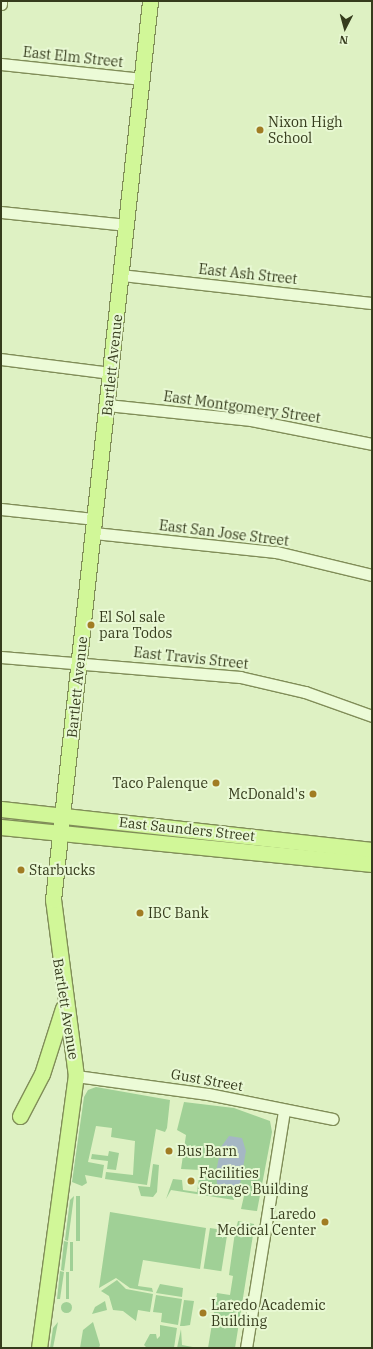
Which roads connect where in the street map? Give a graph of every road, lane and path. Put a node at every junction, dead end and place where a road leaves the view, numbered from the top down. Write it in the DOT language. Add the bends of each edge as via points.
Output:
graph roads {
  1 [pos="1,1"];
  2 [pos="150,1"];
  3 [pos="1,4"];
  4 [pos="1,64"];
  5 [pos="142,79"];
  6 [pos="1,212"];
  7 [pos="126,225"];
  8 [pos="121,275"];
  9 [pos="372,303"];
  10 [pos="1,359"];
  11 [pos="111,373"];
  12 [pos="107,405"];
  13 [pos="372,444"];
  14 [pos="1,509"];
  15 [pos="95,526"];
  16 [pos="372,575"];
  17 [pos="1,657"];
  18 [pos="80,661"];
  19 [pos="372,716"];
  20 [pos="1,809"];
  21 [pos="63,815"];
  22 [pos="1,827"];
  23 [pos="61,833"];
  24 [pos="372,850"];
  25 [pos="372,864"];
  26 [pos="65,999"];
  27 [pos="76,1076"];
  28 [pos="284,1112"];
  29 [pos="20,1116"];
  30 [pos="332,1119"];
  31 [pos="39,1348"];
  32 [pos="246,1348"];
  1 -- 3 [label="street"];
  2 -- 5 [label="main road, Bartlett Avenue"];
  4 -- 5 [label="street, East Elm Street"];
  5 -- 7 [label="main road, Bartlett Avenue"];
  6 -- 7 [label="street"];
  7 -- 8 [label="main road, Bartlett Avenue"];
  8 -- 9 [label="street, East Ash Street"];
  8 -- 11 [label="main road, Bartlett Avenue"];
  10 -- 11 [label="street"];
  11 -- 12 [label="main road, Bartlett Avenue"];
  12 -- 13 [label="street, East Montgomery Street" via="265,422"];
  12 -- 15 [label="main road, Bartlett Avenue"];
  14 -- 15 [label="street, East San Jose Street"];
  15 -- 16 [label="street, East San Jose Street" via="276,552"];
  15 -- 18 [label="main road, Bartlett Avenue"];
  17 -- 18 [label="street, East Travis Street" via="59,663"];
  18 -- 19 [label="street, East Travis Street" via="275,684"];
  18 -- 21 [label="main road, Bartlett Avenue"];
  20 -- 21 [label="main road, East Saunders Street"];
  21 -- 23 [label="main road, Bartlett Avenue"];
  21 -- 24 [label="main road, East Saunders Street"];
  22 -- 23 [label="main road, East Saunders Street"];
  23 -- 25 [label="main road, East Saunders Street"];
  23 -- 26 [label="main road, Bartlett Avenue" via="53,900"];
  26 -- 27 [label="main road, Bartlett Avenue"];
  26 -- 29 [label="main road" via="42,1074"];
  27 -- 28 [label="street, Gust Street" via="208,1094"];
  27 -- 31 [label="main road, Bartlett Avenue"];
  28 -- 30 [label="street, Gust Street"];
  28 -- 32 [label="street"];
}
